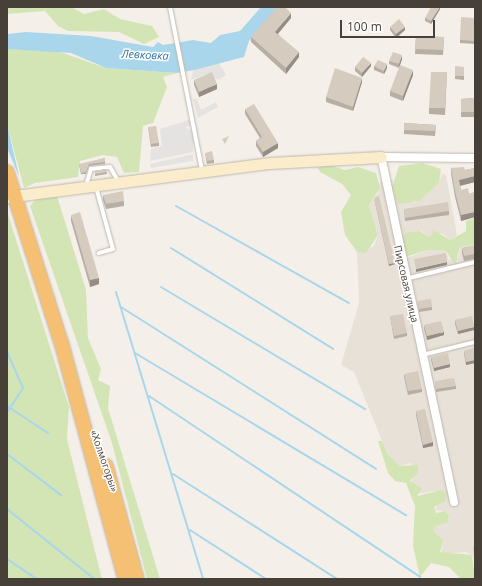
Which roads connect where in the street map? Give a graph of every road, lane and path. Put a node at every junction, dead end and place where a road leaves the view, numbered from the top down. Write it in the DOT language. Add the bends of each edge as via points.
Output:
graph roads {
  1 [pos="170,7"];
  2 [pos="381,157"];
  3 [pos="475,158"];
  4 [pos="7,172"];
  5 [pos="202,172"];
  6 [pos="119,183"];
  7 [pos="90,186"];
  8 [pos="11,196"];
  9 [pos="99,253"];
  10 [pos="475,262"];
  11 [pos="405,279"];
  12 [pos="475,342"];
  13 [pos="62,345"];
  14 [pos="422,355"];
  15 [pos="454,502"];
  16 [pos="125,579"];
  17 [pos="137,579"];
  1 -- 5 [label="lane" via="176,27"];
  2 -- 3 [label="street"];
  2 -- 5 [label="street" via="270,163"];
  2 -- 11 [label="street, Пирсовая улица"];
  4 -- 8 [label="highway, «Холмогоры»"];
  5 -- 6 [label="street"];
  6 -- 7 [label="street"];
  6 -- 7 [label="lane" via="110,167 91,169"];
  7 -- 8 [label="street"];
  7 -- 9 [label="lane" via="113,249"];
  8 -- 13 [label="highway, «Холмогоры»"];
  10 -- 11 [label="lane"];
  11 -- 14 [label="street, Пирсовая улица"];
  12 -- 14 [label="lane"];
  13 -- 16 [label="highway, «Холмогоры»"];
  13 -- 17 [label="highway, «Холмогоры»" via="118,501"];
  14 -- 15 [label="street, Пирсовая улица"];
}
